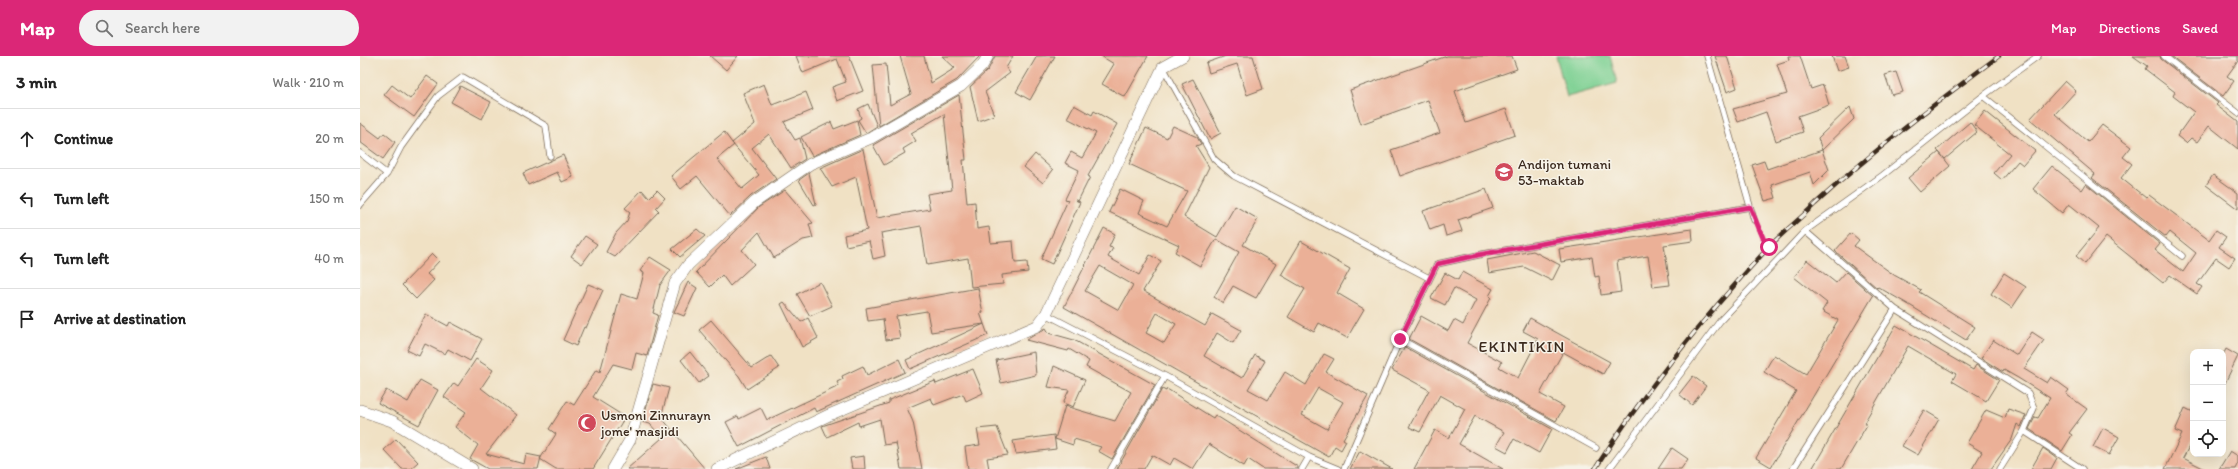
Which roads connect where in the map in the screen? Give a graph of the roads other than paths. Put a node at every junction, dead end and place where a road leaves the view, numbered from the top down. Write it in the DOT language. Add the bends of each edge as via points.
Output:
graph roads {
  1 [pos="988,56"];
  2 [pos="1180,56"];
  3 [pos="1707,56"];
  4 [pos="2038,56"];
  5 [pos="2164,56"];
  6 [pos="1163,66"];
  7 [pos="1983,96"];
  8 [pos="2238,113"];
  9 [pos="360,152"];
  10 [pos="550,156"];
  11 [pos="388,174"];
  12 [pos="360,205"];
  13 [pos="1750,207"];
  14 [pos="1754,220"];
  15 [pos="1805,231"];
  16 [pos="2182,256"];
  17 [pos="1429,278"];
  18 [pos="1895,309"];
  19 [pos="1046,314"];
  20 [pos="1400,339"];
  21 [pos="1165,376"];
  22 [pos="360,410"];
  23 [pos="2024,431"];
  24 [pos="1596,448"];
  25 [pos="1309,457"];
  26 [pos="472,469"];
  27 [pos="613,469"];
  28 [pos="717,469"];
  29 [pos="1111,469"];
  30 [pos="1302,469"];
  31 [pos="1338,469"];
  32 [pos="1344,469"];
  33 [pos="1609,469"];
  34 [pos="1793,469"];
  35 [pos="2000,469"];
  36 [pos="2082,469"];
  1 -- 27 [label="street" via="982,66 960,86 871,138 804,168 755,202 688,265 675,283 630,440"];
  2 -- 6 [label="street"];
  3 -- 13 [label="lane"];
  4 -- 7 [label="lane"];
  5 -- 8 [label="lane"];
  6 -- 17 [label="lane" via="1214,159 1234,176"];
  6 -- 19 [label="street"];
  7 -- 15 [label="lane" via="1883,175"];
  7 -- 16 [label="lane"];
  9 -- 11 [label="lane"];
  10 -- 11 [label="lane" via="546,126 463,78 438,96 401,147"];
  11 -- 12 [label="lane"];
  13 -- 14 [label="lane"];
  13 -- 17 [label="lane" via="1437,264"];
  15 -- 18 [label="lane"];
  15 -- 33 [label="lane" via="1720,321"];
  17 -- 20 [label="lane"];
  18 -- 23 [label="lane" via="2028,393 2034,408"];
  18 -- 34 [label="lane"];
  19 -- 21 [label="lane"];
  19 -- 28 [label="street" via="1037,326 829,415"];
  20 -- 24 [label="lane"];
  20 -- 32 [label="lane"];
  21 -- 25 [label="lane"];
  21 -- 29 [label="lane"];
  22 -- 26 [label="street" via="392,422"];
  23 -- 35 [label="lane"];
  23 -- 36 [label="lane"];
  25 -- 30 [label="lane"];
  25 -- 31 [label="lane"];
}
